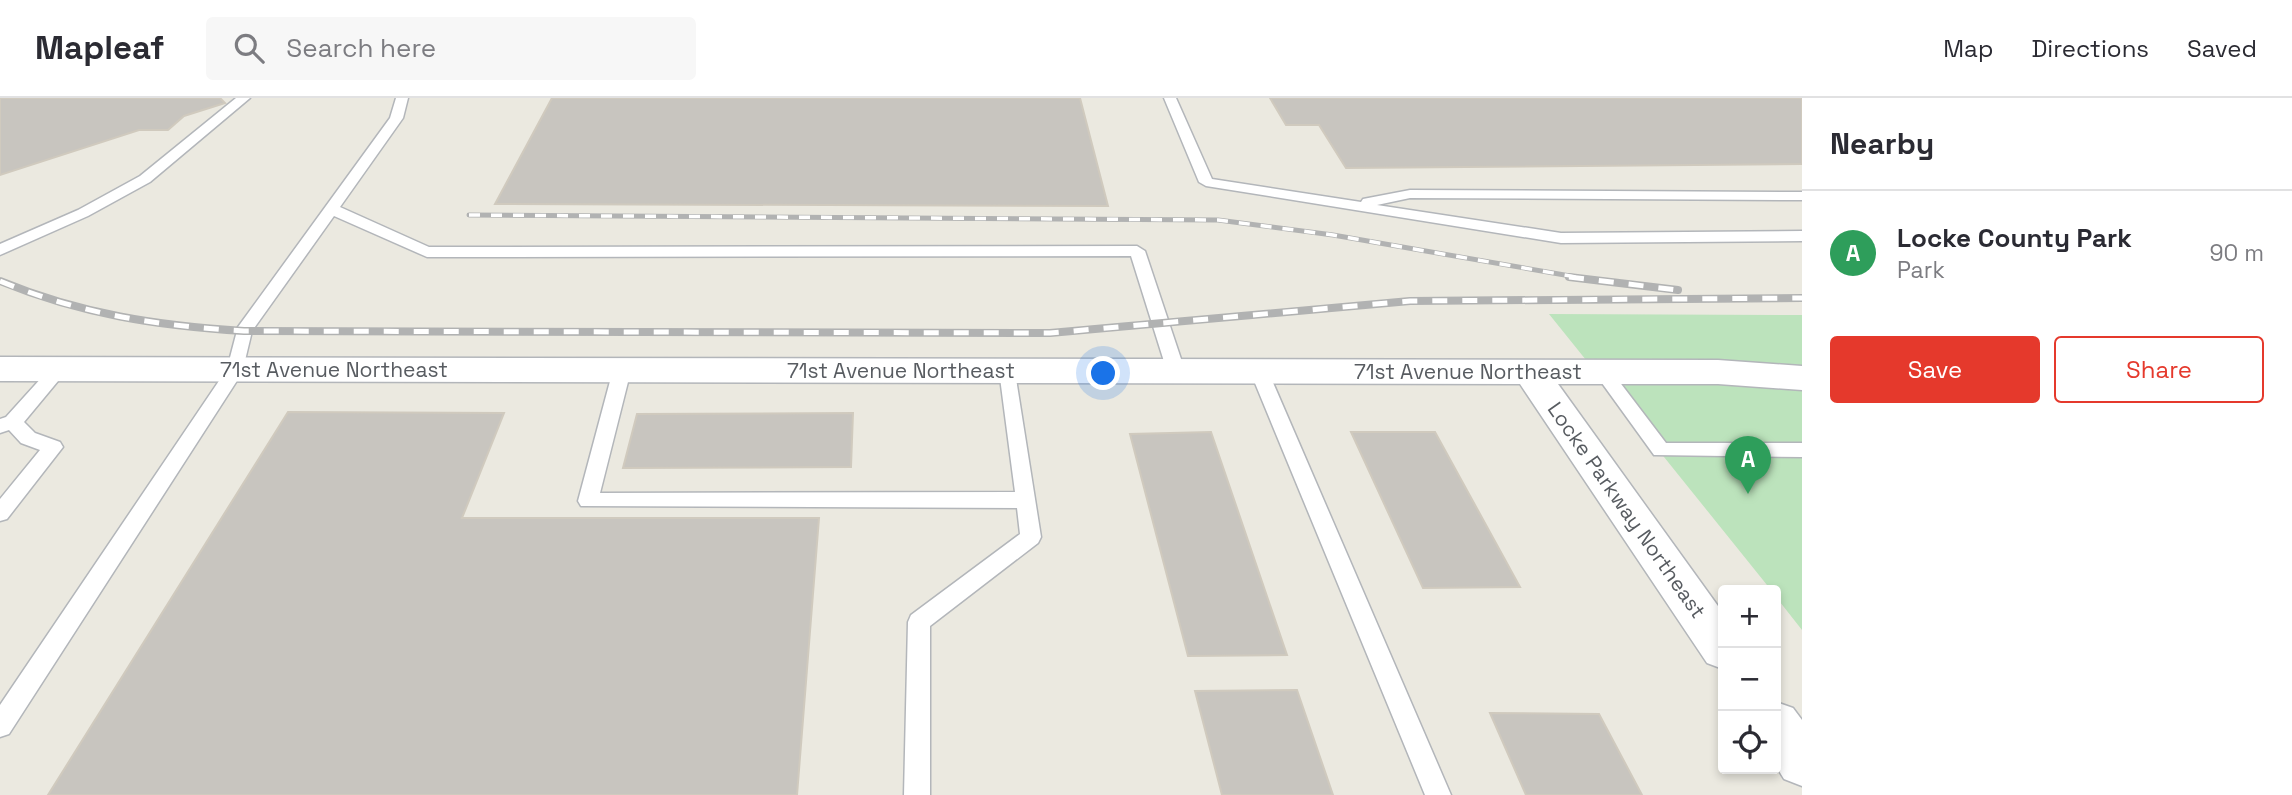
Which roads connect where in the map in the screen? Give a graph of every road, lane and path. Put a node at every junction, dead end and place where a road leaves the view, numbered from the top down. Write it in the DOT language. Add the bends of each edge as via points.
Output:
graph roads {
  1 [pos="244,98"];
  2 [pos="402,98"];
  3 [pos="1170,98"];
  4 [pos="1802,196"];
  5 [pos="1353,205"];
  6 [pos="331,209"];
  7 [pos="1802,236"];
  8 [pos="0,250"];
  9 [pos="0,369"];
  10 [pos="59,369"];
  11 [pos="236,369"];
  12 [pos="622,370"];
  13 [pos="1008,370"];
  14 [pos="1176,371"];
  15 [pos="1259,371"];
  16 [pos="1530,371"];
  17 [pos="1603,372"];
  18 [pos="1802,377"];
  19 [pos="7,424"];
  20 [pos="1802,450"];
  21 [pos="1026,500"];
  22 [pos="0,513"];
  23 [pos="1722,648"];
  24 [pos="0,726"];
  25 [pos="1781,731"];
  26 [pos="1802,762"];
  27 [pos="917,795"];
  28 [pos="1438,795"];
  1 -- 8 [label="lane" via="145,179"];
  2 -- 6 [label="lane" via="396,118"];
  3 -- 5 [label="lane" via="1206,182"];
  4 -- 5 [label="lane" via="1410,194"];
  5 -- 7 [label="lane" via="1561,239"];
  6 -- 11 [label="lane" via="244,331"];
  6 -- 14 [label="lane" via="427,252 1137,250"];
  9 -- 10 [label="street, 71st Avenue Northeast"];
  10 -- 11 [label="street, 71st Avenue Northeast"];
  10 -- 19 [label="lane"];
  11 -- 12 [label="street, 71st Avenue Northeast"];
  11 -- 24 [label="lane"];
  12 -- 13 [label="street, 71st Avenue Northeast"];
  12 -- 21 [label="lane" via="588,501"];
  13 -- 14 [label="street, 71st Avenue Northeast"];
  13 -- 21 [label="lane"];
  14 -- 15 [label="street, 71st Avenue Northeast"];
  15 -- 16 [label="street, 71st Avenue Northeast"];
  15 -- 28 [label="lane"];
  16 -- 17 [label="street, 71st Avenue Northeast"];
  16 -- 23 [label="street, Locke Parkway Northeast"];
  17 -- 18 [label="street, 71st Avenue Northeast"];
  17 -- 20 [label="lane" via="1661,450"];
  19 -- 22 [label="lane" via="53,447"];
  21 -- 27 [label="lane" via="1031,537 919,622"];
  25 -- 26 [label="street"];
}
